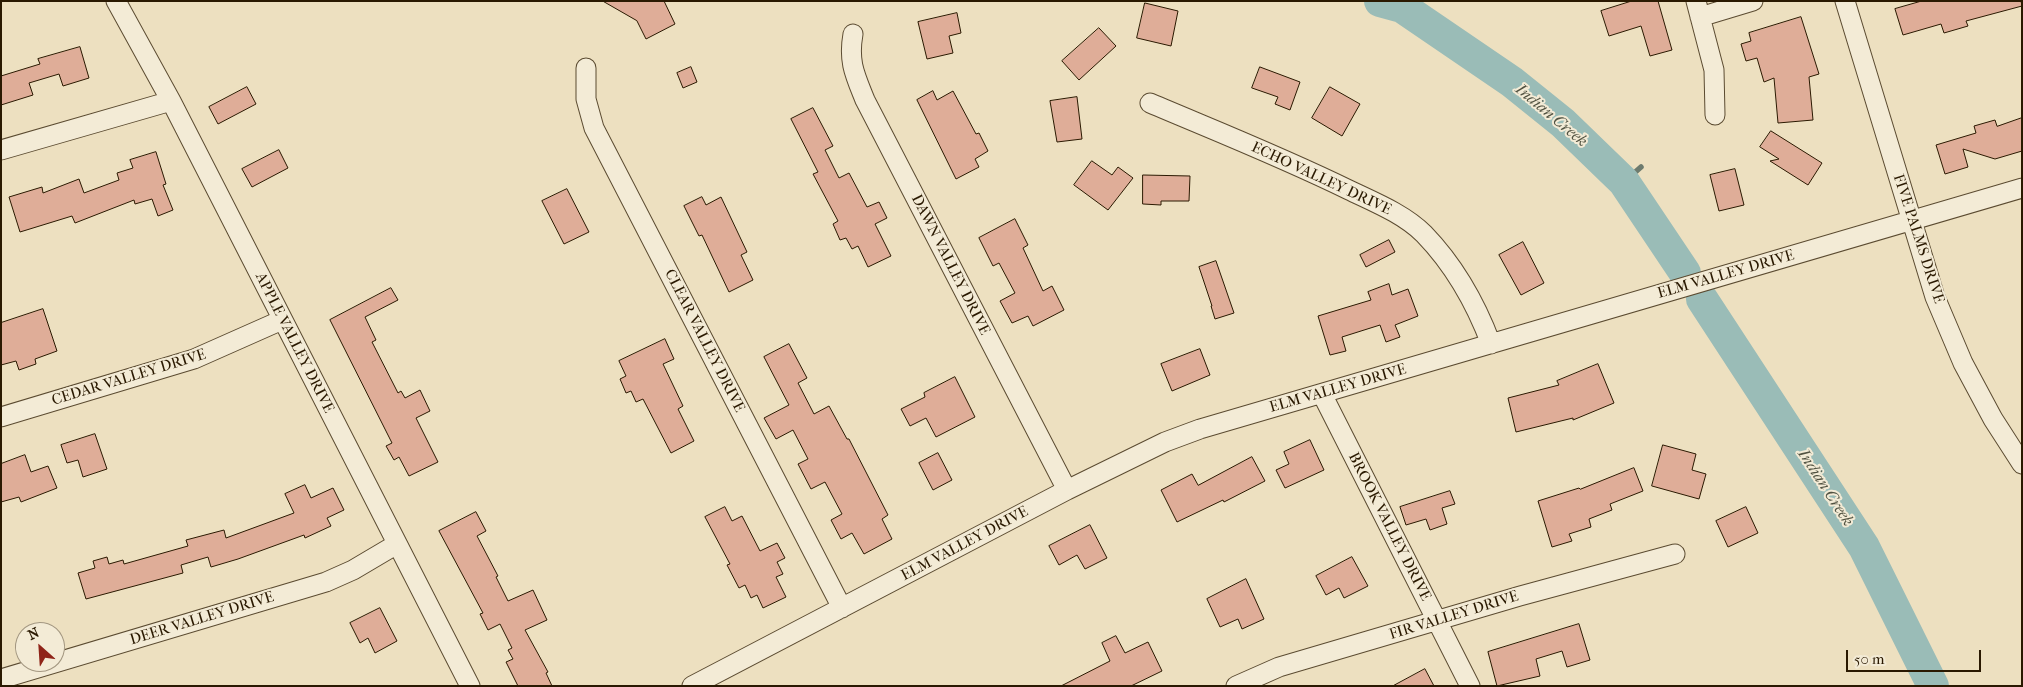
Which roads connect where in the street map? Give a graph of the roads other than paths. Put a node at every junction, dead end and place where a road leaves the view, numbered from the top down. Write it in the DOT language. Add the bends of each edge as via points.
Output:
graph roads {
  1 [pos="116,1"];
  2 [pos="1753,1"];
  3 [pos="1845,1"];
  4 [pos="1698,9"];
  5 [pos="853,34"];
  6 [pos="586,68"];
  7 [pos="171,101"];
  8 [pos="1150,103"];
  9 [pos="1715,115"];
  10 [pos="1,150"];
  11 [pos="2022,188"];
  12 [pos="1911,221"];
  13 [pos="282,320"];
  14 [pos="1491,344"];
  15 [pos="1322,394"];
  16 [pos="1,417"];
  17 [pos="2022,464"];
  18 [pos="1066,490"];
  19 [pos="397,544"];
  20 [pos="1675,554"];
  21 [pos="842,608"];
  22 [pos="1437,622"];
  23 [pos="1,679"];
  24 [pos="470,686"];
  25 [pos="692,686"];
  26 [pos="1236,686"];
  27 [pos="1470,686"];
  1 -- 7 [label="street, APPLE VALLEY DRIVE"];
  2 -- 4 [label="street"];
  3 -- 12 [label="street, FIVE PALMS DRIVE"];
  4 -- 9 [label="street" via="1714,70"];
  5 -- 18 [label="street, DAWN VALLEY DRIVE" via="852,69 865,100"];
  6 -- 21 [label="street, CLEAR VALLEY DRIVE" via="586,98 594,128"];
  7 -- 10 [label="street"];
  7 -- 13 [label="street, APPLE VALLEY DRIVE"];
  8 -- 14 [label="street, ECHO VALLEY DRIVE" via="1329,180 1387,208 1424,234 1466,290"];
  11 -- 12 [label="street, ELM VALLEY DRIVE"];
  12 -- 14 [label="street, ELM VALLEY DRIVE"];
  12 -- 17 [label="street, FIVE PALMS DRIVE" via="1935,297 1963,363"];
  13 -- 16 [label="street, CEDAR VALLEY DRIVE" via="194,359"];
  13 -- 19 [label="street, APPLE VALLEY DRIVE"];
  14 -- 15 [label="street, ELM VALLEY DRIVE"];
  15 -- 18 [label="street, ELM VALLEY DRIVE" via="1200,429"];
  15 -- 22 [label="street, BROOK VALLEY DRIVE"];
  18 -- 21 [label="street, ELM VALLEY DRIVE"];
  19 -- 23 [label="street, DEER VALLEY DRIVE" via="326,582"];
  19 -- 24 [label="street, APPLE VALLEY DRIVE"];
  20 -- 22 [label="street, FIR VALLEY DRIVE"];
  21 -- 25 [label="street, ELM VALLEY DRIVE"];
  22 -- 26 [label="street, FIR VALLEY DRIVE" via="1279,667"];
  22 -- 27 [label="street, BROOK VALLEY DRIVE"];
}
